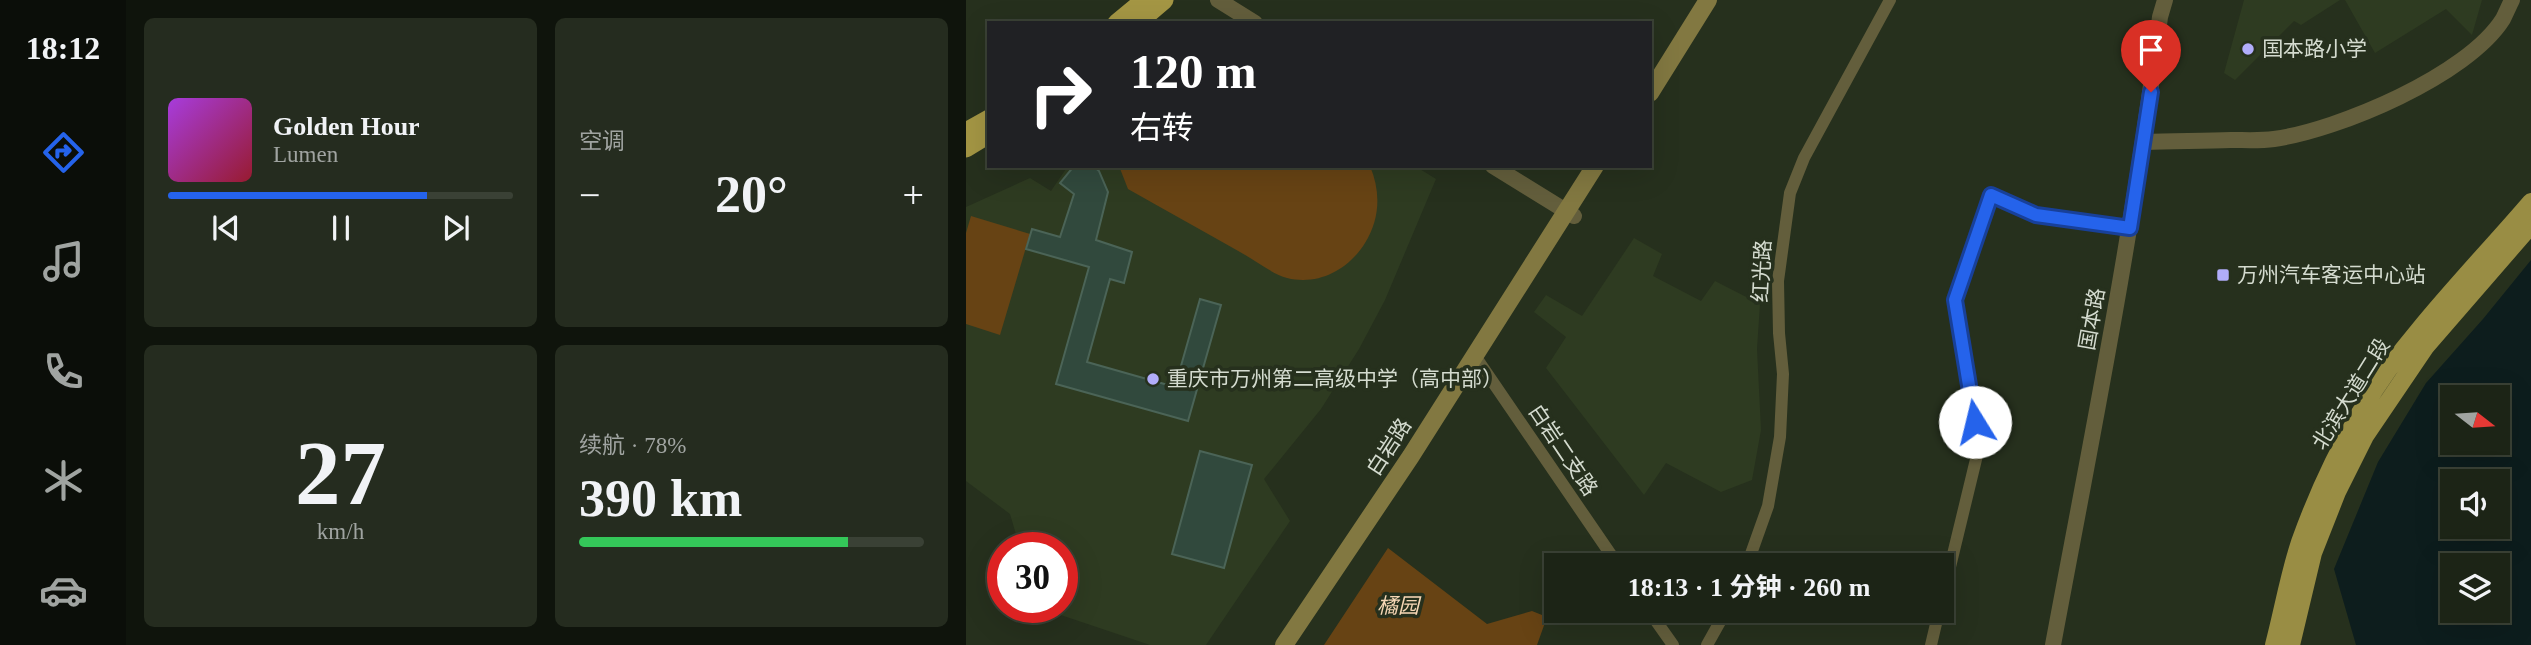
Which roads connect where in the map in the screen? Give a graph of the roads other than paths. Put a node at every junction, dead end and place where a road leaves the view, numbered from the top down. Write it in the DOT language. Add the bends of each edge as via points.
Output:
graph roads {
  1 [pos="1145,0"];
  2 [pos="1164,0"];
  3 [pos="1218,0"];
  4 [pos="1697,0"];
  5 [pos="1708,0"];
  6 [pos="1890,0"];
  7 [pos="2165,0"];
  8 [pos="2512,0"];
  9 [pos="1119,21"];
  10 [pos="1139,21"];
  11 [pos="1252,21"];
  12 [pos="1652,73"];
  13 [pos="1652,90"];
  14 [pos="987,120"];
  15 [pos="966,132"];
  16 [pos="987,135"];
  17 [pos="2145,142"];
  18 [pos="966,148"];
  19 [pos="1496,168"];
  20 [pos="1594,168"];
  21 [pos="1604,168"];
  22 [pos="2531,202"];
  23 [pos="1571,214"];
  24 [pos="2531,225"];
  25 [pos="2130,228"];
  26 [pos="1478,360"];
  27 [pos="1610,553"];
  28 [pos="1751,553"];
  29 [pos="1953,553"];
  30 [pos="1657,623"];
  31 [pos="1719,623"];
  32 [pos="1936,623"];
  33 [pos="1284,645"];
  34 [pos="1296,645"];
  35 [pos="1673,645"];
  36 [pos="1707,645"];
  37 [pos="1931,645"];
  38 [pos="2053,645"];
  39 [pos="2274,645"];
  40 [pos="2291,645"];
  1 -- 9 [label="highway"];
  2 -- 10 [label="highway"];
  3 -- 11 [label="street"];
  4 -- 12 [label="main road"];
  5 -- 13 [label="main road"];
  6 -- 28 [label="street, 红光路" via="1804,158 1790,193 1778,281 1783,374 1780,437 1768,506"];
  7 -- 17 [label="street, 国本路"];
  8 -- 17 [label="street" via="2502,21 2456,62 2414,89 2347,120 2271,139"];
  14 -- 15 [label="highway"];
  16 -- 18 [label="highway"];
  17 -- 25 [label="street, 国本路"];
  19 -- 23 [label="street"];
  20 -- 23 [label="main road, 白岩路"];
  21 -- 23 [label="main road, 白岩路"];
  22 -- 39 [label="main road, 北滨大道二段" via="2417,331 2355,424 2323,485 2300,544"];
  23 -- 26 [label="main road, 白岩路"];
  24 -- 40 [label="main road, 北滨大道二段" via="2426,346 2365,436 2313,553"];
  25 -- 29 [label="street" via="2036,215 1991,195 1955,300 1979,447"];
  25 -- 38 [label="street, 国本路"];
  26 -- 27 [label="street, 白岩二支路"];
  26 -- 33 [label="main road, 白岩路"];
  26 -- 34 [label="main road, 白岩路"];
  30 -- 35 [label="street"];
  31 -- 36 [label="street"];
  32 -- 37 [label="street"];
}
